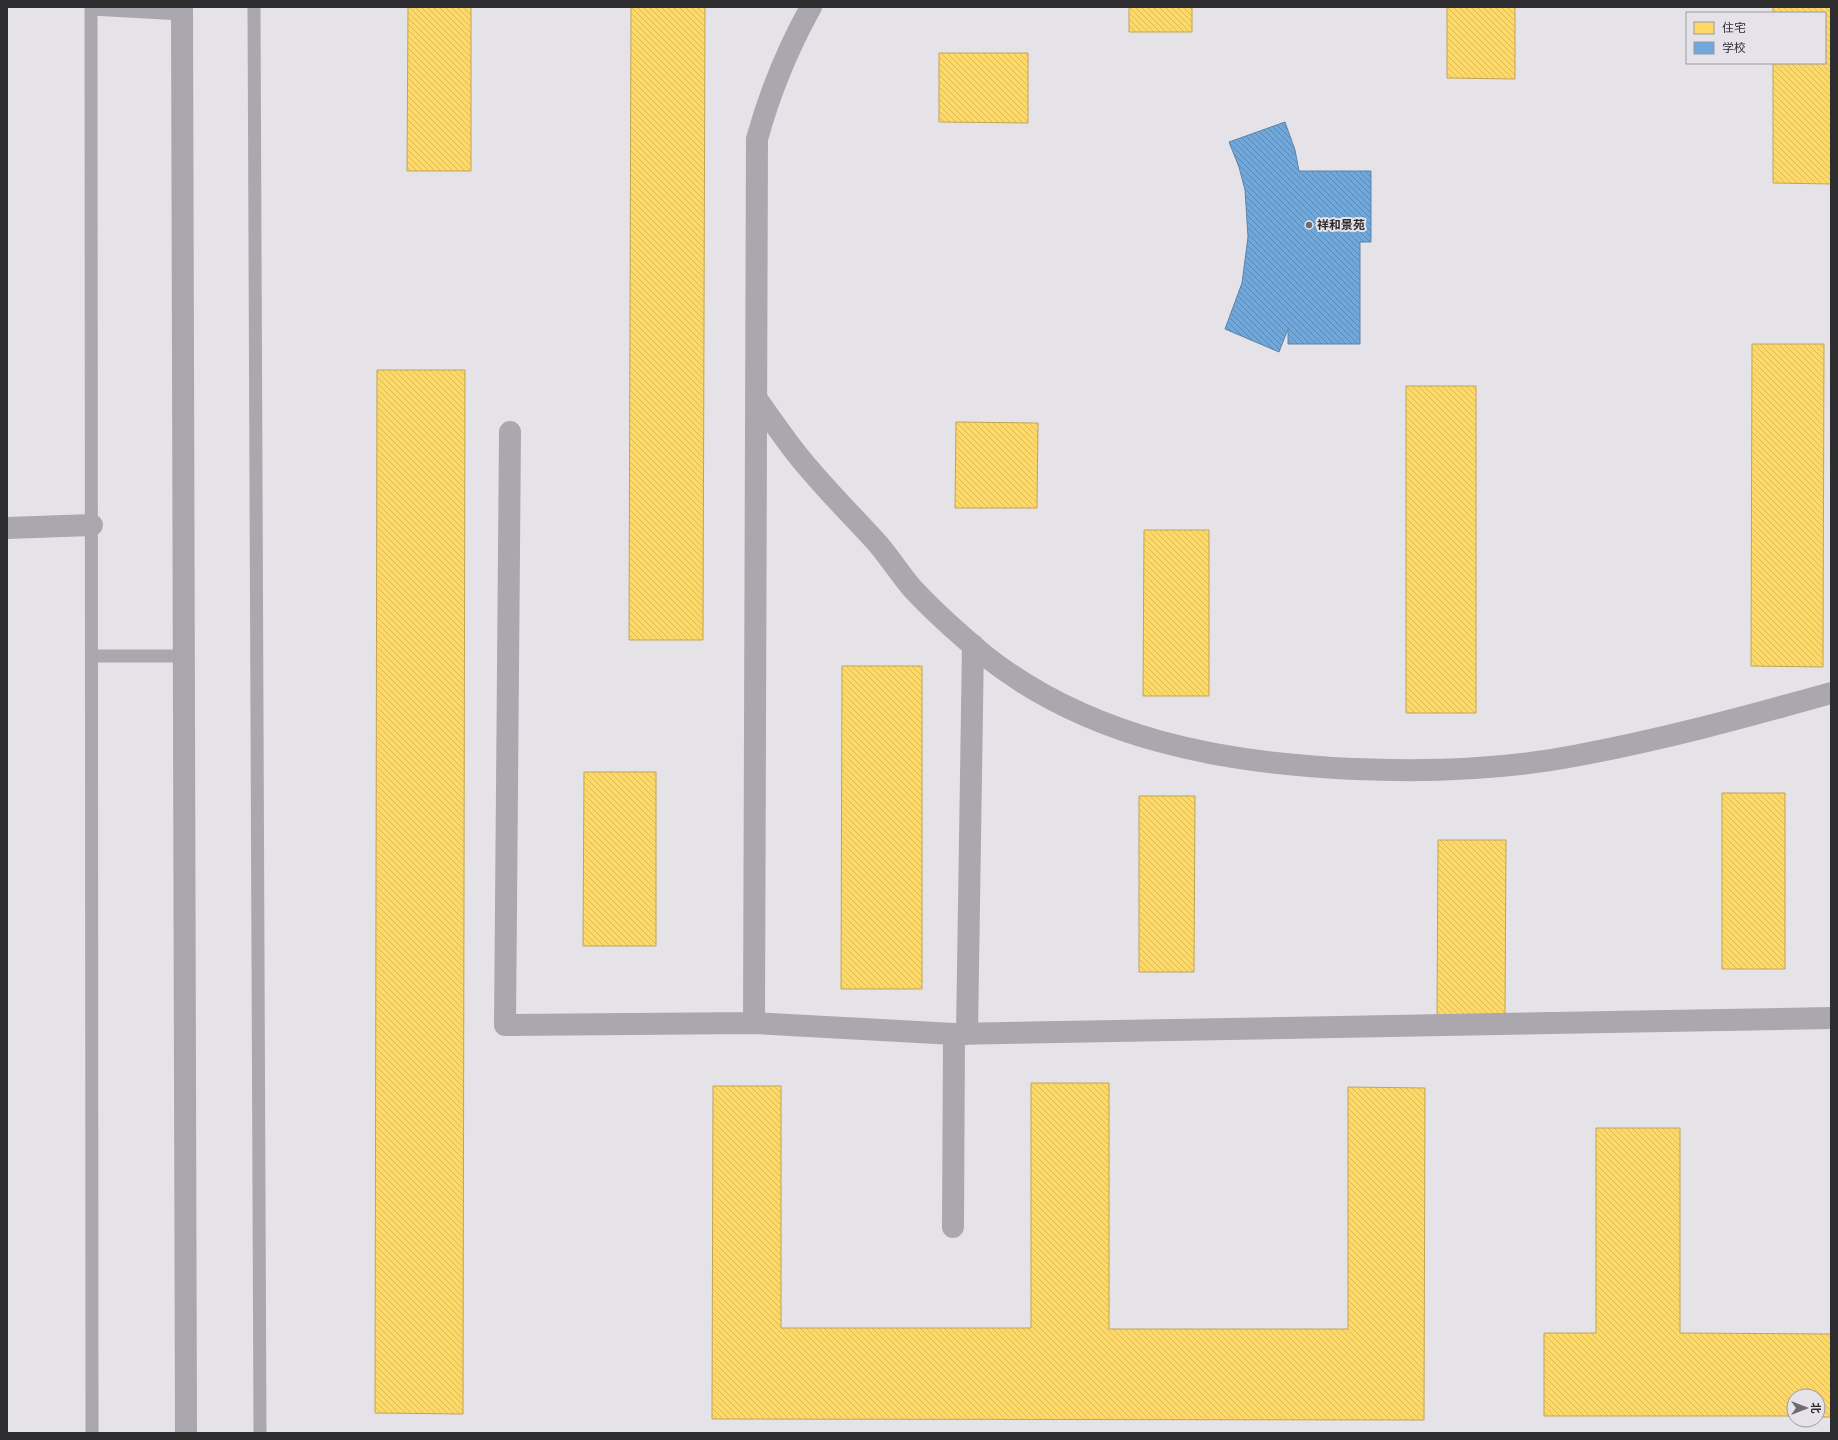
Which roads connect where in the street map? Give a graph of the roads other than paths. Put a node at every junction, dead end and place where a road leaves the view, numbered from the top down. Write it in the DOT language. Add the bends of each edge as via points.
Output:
graph roads {
  1 [pos="254,7"];
  2 [pos="811,7"];
  3 [pos="91,8"];
  4 [pos="182,11"];
  5 [pos="756,398"];
  6 [pos="510,432"];
  7 [pos="92,525"];
  8 [pos="7,528"];
  9 [pos="972,645"];
  10 [pos="92,656"];
  11 [pos="184,656"];
  12 [pos="1831,693"];
  13 [pos="1831,1018"];
  14 [pos="754,1023"];
  15 [pos="961,1034"];
  16 [pos="953,1227"];
  17 [pos="92,1433"];
  18 [pos="186,1433"];
  19 [pos="260,1433"];
  1 -- 19 [label="lane"];
  2 -- 5 [label="street" via="792,40 778,73 757,140"];
  3 -- 4 [label="lane"];
  3 -- 7 [label="lane"];
  4 -- 11 [label="street"];
  5 -- 9 [label="street" via="796,453 881,548 912,587"];
  5 -- 14 [label="street"];
  6 -- 14 [label="street" via="505,1025"];
  7 -- 8 [label="street"];
  7 -- 10 [label="lane"];
  9 -- 12 [label="street" via="1026,684 1069,708 1110,726 1173,746 1242,759 1312,767 1446,770 1572,757 1734,720"];
  9 -- 15 [label="street"];
  10 -- 11 [label="lane"];
  10 -- 17 [label="lane"];
  11 -- 18 [label="street"];
  13 -- 15 [label="street"];
  14 -- 15 [label="street"];
  15 -- 16 [label="street"];
}
